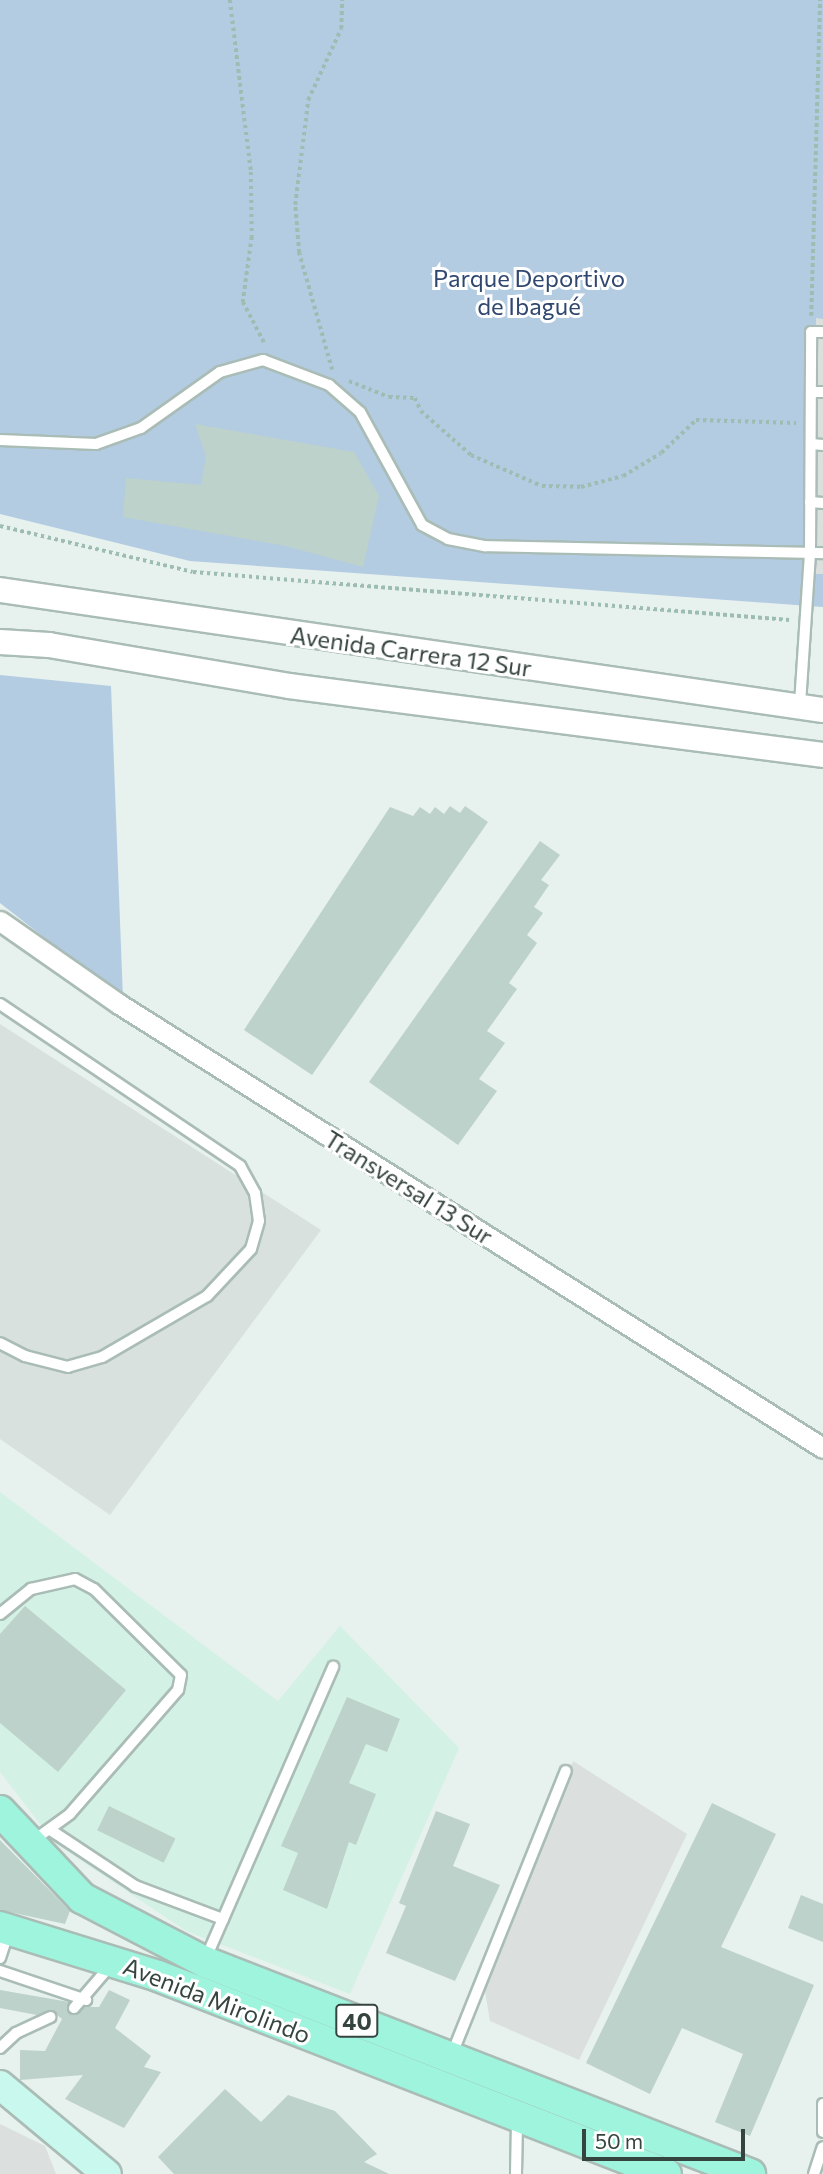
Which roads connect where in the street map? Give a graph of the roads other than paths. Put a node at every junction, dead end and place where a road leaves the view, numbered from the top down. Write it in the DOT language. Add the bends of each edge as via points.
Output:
graph roads {
  1 [pos="823,332"];
  2 [pos="811,392"];
  3 [pos="823,392"];
  4 [pos="0,440"];
  5 [pos="811,444"];
  6 [pos="823,445"];
  7 [pos="810,502"];
  8 [pos="823,503"];
  9 [pos="810,552"];
  10 [pos="823,553"];
  11 [pos="0,590"];
  12 [pos="0,642"];
  13 [pos="811,710"];
  14 [pos="823,755"];
  15 [pos="0,921"];
  16 [pos="0,1004"];
  17 [pos="0,1343"];
  18 [pos="823,1448"];
  19 [pos="0,1614"];
  20 [pos="333,1667"];
  21 [pos="566,1771"];
  22 [pos="0,1811"];
  23 [pos="40,1837"];
  24 [pos="223,1919"];
  25 [pos="3,1939"];
  26 [pos="114,1961"];
  27 [pos="205,1962"];
  28 [pos="0,1971"];
  29 [pos="86,2000"];
  30 [pos="74,2008"];
  31 [pos="50,2017"];
  32 [pos="0,2048"];
  33 [pos="451,2057"];
  34 [pos="0,2085"];
  35 [pos="823,2104"];
  36 [pos="517,2116"];
  37 [pos="823,2132"];
  38 [pos="823,2147"];
  39 [pos="649,2171"];
  40 [pos="107,2174"];
  41 [pos="516,2174"];
  42 [pos="750,2174"];
  43 [pos="814,2174"];
  1 -- 2 [label="lane" via="811,332"];
  2 -- 3 [label="lane"];
  2 -- 5 [label="lane"];
  4 -- 9 [label="lane" via="96,444 141,428 220,372 263,360 329,385 360,412 422,526 449,539 485,546"];
  5 -- 6 [label="lane"];
  5 -- 7 [label="lane"];
  7 -- 8 [label="lane"];
  7 -- 9 [label="lane"];
  9 -- 10 [label="lane"];
  9 -- 13 [label="lane"];
  11 -- 13 [label="street, Avenida Carrera 12 Sur"];
  12 -- 14 [label="street, Avenida Carrera 12 Sur" via="49,645 289,686"];
  15 -- 18 [label="street, Transversal 13 Sur" via="119,1004"];
  16 -- 17 [label="lane" via="240,1166 255,1193 260,1222 251,1249 207,1296 102,1357 68,1367 24,1356"];
  19 -- 23 [label="lane" via="31,1589 75,1579 94,1589 181,1675 178,1690"];
  20 -- 24 [label="lane"];
  21 -- 33 [label="lane"];
  22 -- 23 [label="main road, Avenida Mirolindo / 40"];
  23 -- 24 [label="lane" via="135,1886"];
  23 -- 27 [label="main road, Avenida Mirolindo / 40" via="82,1898"];
  24 -- 27 [label="lane"];
  25 -- 26 [label="main road, Avenida Mirolindo / 40"];
  26 -- 29 [label="lane"];
  26 -- 36 [label="main road, Avenida Mirolindo / 40"];
  27 -- 33 [label="main road, Avenida Mirolindo / 40"];
  28 -- 29 [label="lane"];
  29 -- 30 [label="lane"];
  31 -- 32 [label="lane" via="16,2033"];
  33 -- 42 [label="main road, Avenida Mirolindo / 40"];
  34 -- 40 [label="main road"];
  35 -- 37 [label="lane"];
  36 -- 39 [label="main road, Avenida Mirolindo / 40"];
  36 -- 41 [label="lane"];
  38 -- 43 [label="lane"];
}
